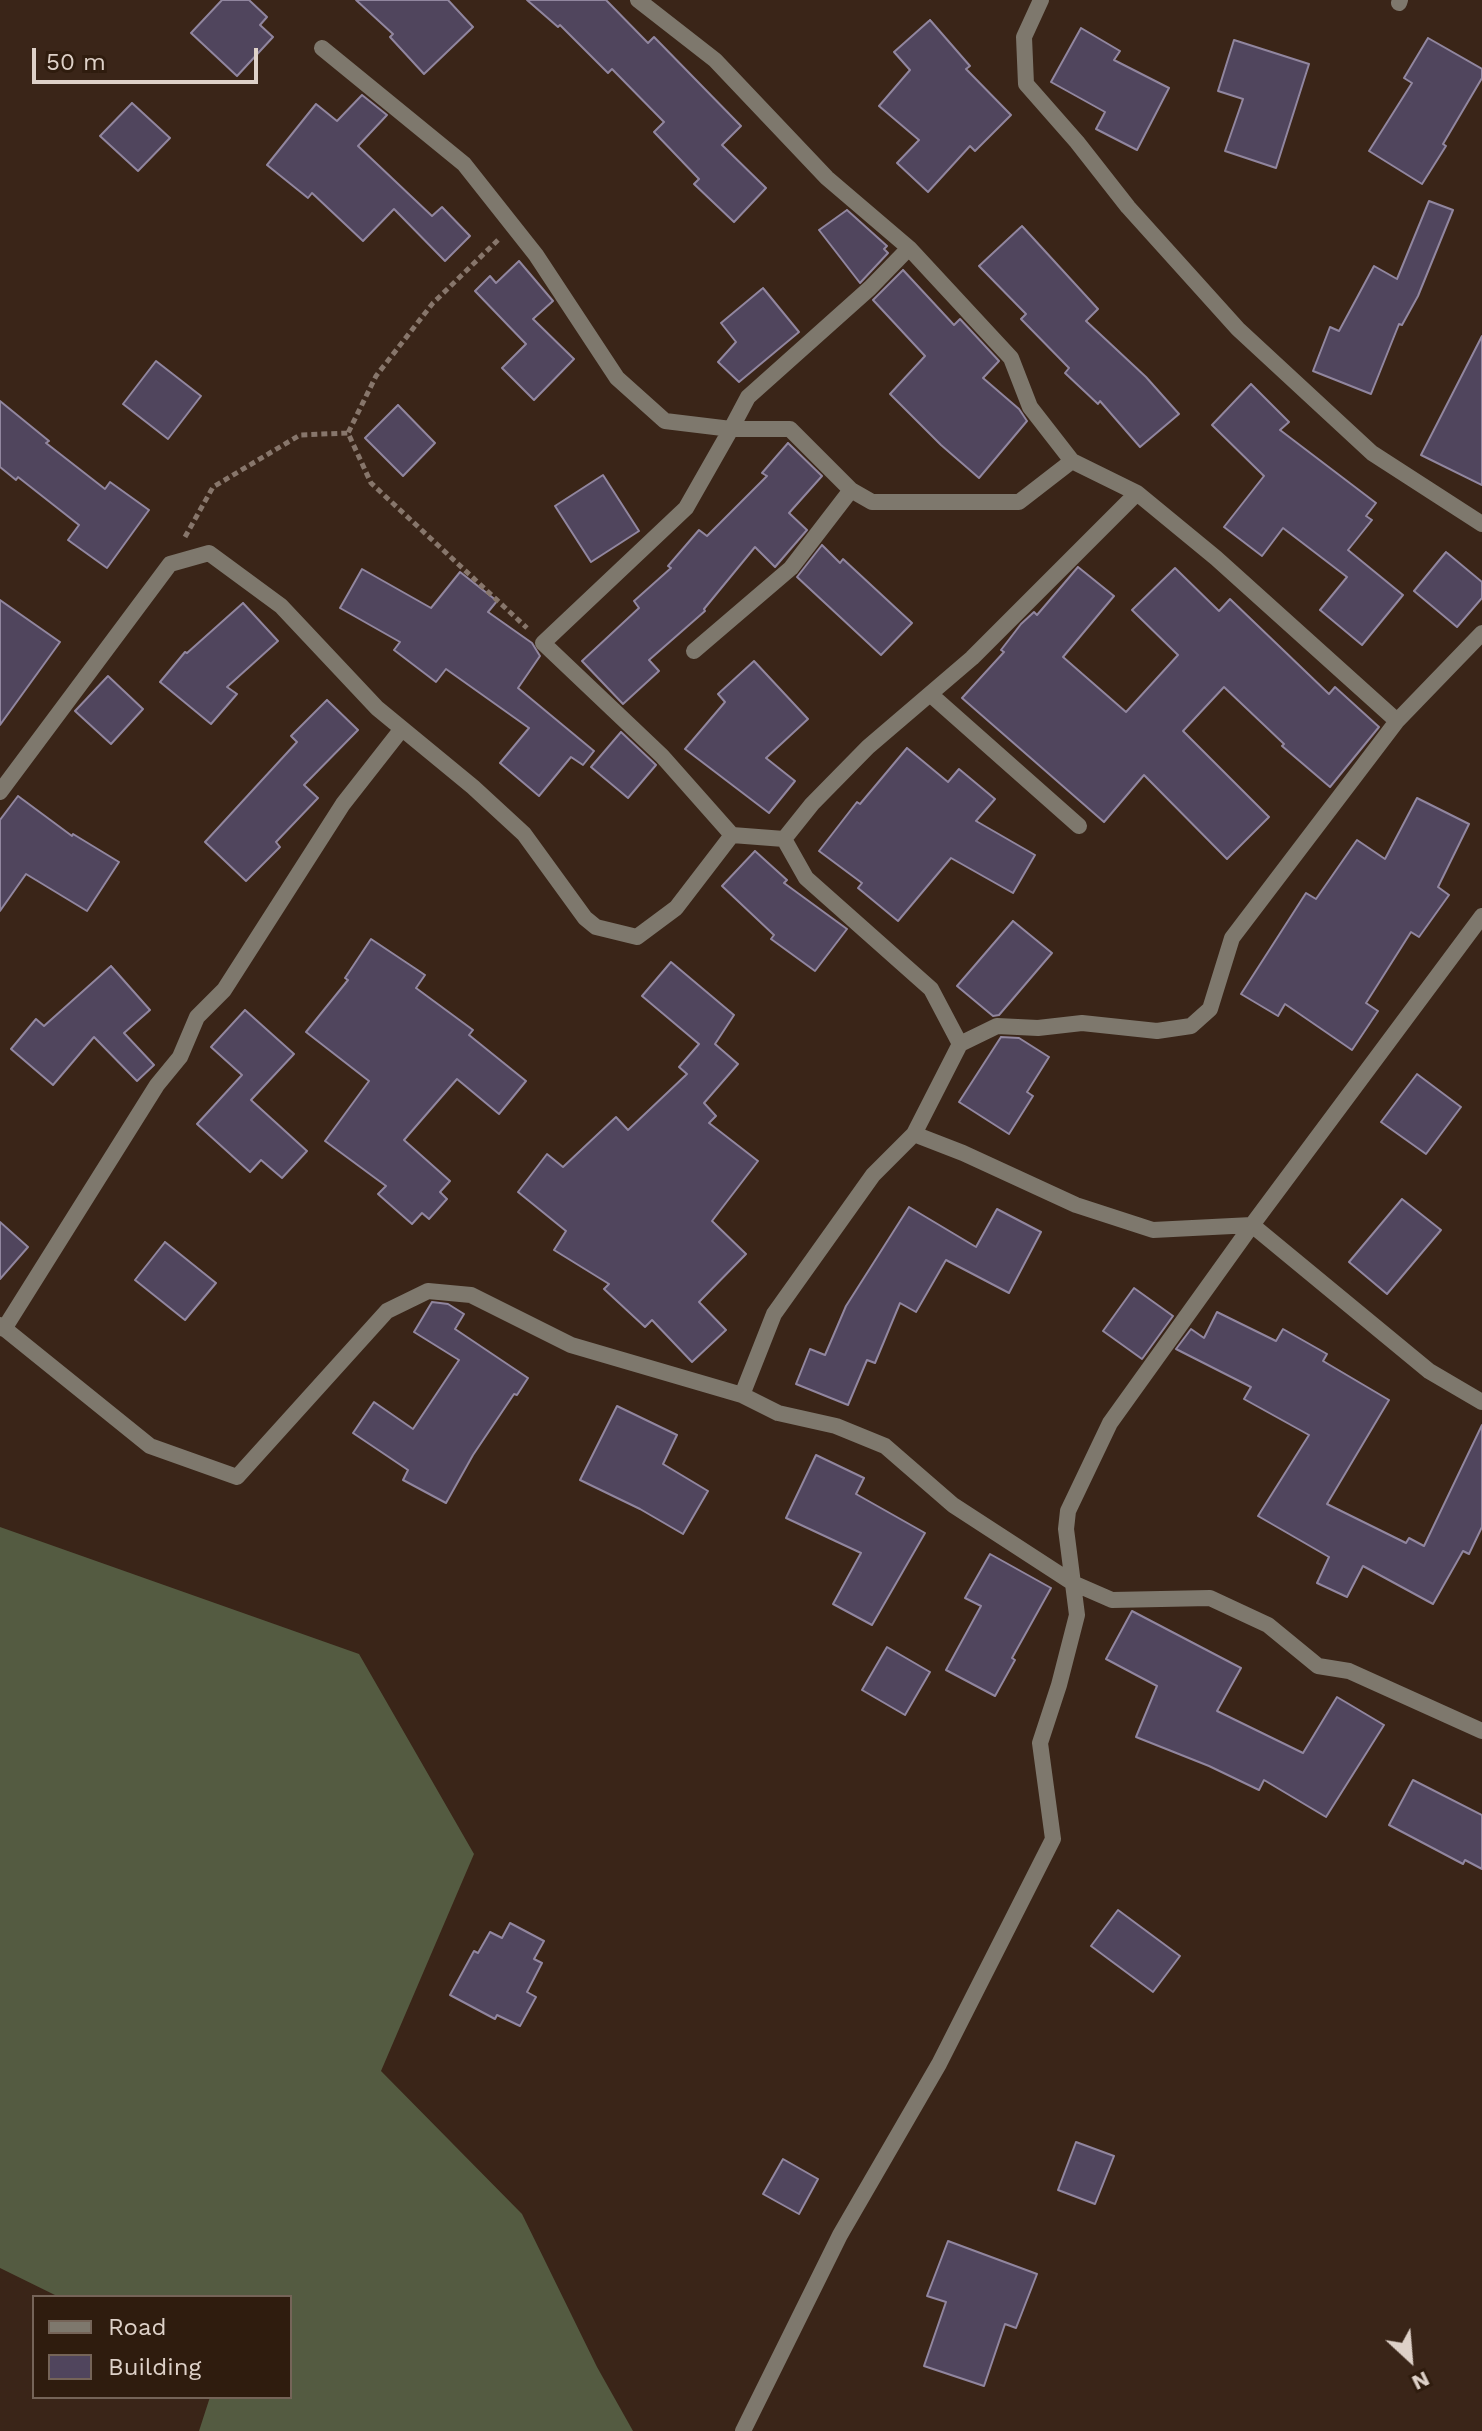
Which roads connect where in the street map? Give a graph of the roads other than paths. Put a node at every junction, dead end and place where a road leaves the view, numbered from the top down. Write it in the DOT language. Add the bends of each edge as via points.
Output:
graph roads {
  1 [pos="638,0"];
  2 [pos="1041,0"];
  3 [pos="322,48"];
  4 [pos="909,248"];
  5 [pos="731,429"];
  6 [pos="1072,461"];
  7 [pos="851,490"];
  8 [pos="1137,493"];
  9 [pos="1482,524"];
  10 [pos="1482,633"];
  11 [pos="694,651"];
  12 [pos="930,694"];
  13 [pos="1397,721"];
  14 [pos="401,730"];
  15 [pos="0,792"];
  16 [pos="1079,826"];
  17 [pos="732,835"];
  18 [pos="784,839"];
  19 [pos="1482,916"];
  20 [pos="960,1044"];
  21 [pos="914,1134"];
  22 [pos="1252,1225"];
  23 [pos="2,1327"];
  24 [pos="742,1395"];
  25 [pos="1482,1402"];
  26 [pos="1073,1583"];
  27 [pos="1482,1731"];
  28 [pos="743,2431"];
  1 -- 4 [label="street" via="715,60 827,178"];
  2 -- 9 [label="street" via="1024,37 1026,84 1128,207 1238,329 1372,453"];
  3 -- 5 [label="street" via="464,164 536,255 617,378 665,421"];
  4 -- 5 [label="street" via="748,397"];
  4 -- 6 [label="street" via="1011,358 1030,407"];
  5 -- 7 [label="street" via="790,429"];
  5 -- 17 [label="street" via="686,508 543,643 662,756"];
  6 -- 7 [label="street" via="1019,502 872,502"];
  6 -- 8 [label="street"];
  7 -- 11 [label="street" via="791,568"];
  8 -- 12 [label="street"];
  8 -- 13 [label="street"];
  10 -- 13 [label="street"];
  12 -- 16 [label="street"];
  12 -- 18 [label="street" via="868,747"];
  13 -- 20 [label="street" via="1232,938 1210,1009 1191,1026 1157,1031 1082,1023 997,1026"];
  14 -- 15 [label="street" via="281,606 209,553 170,564"];
  14 -- 17 [label="street" via="524,834 596,927 637,937 676,908"];
  14 -- 23 [label="street" via="343,804 224,990 197,1017 180,1057"];
  17 -- 18 [label="street"];
  18 -- 20 [label="street" via="806,878 931,989"];
  19 -- 22 [label="street"];
  20 -- 21 [label="street"];
  21 -- 22 [label="street" via="1076,1205 1153,1230"];
  21 -- 24 [label="street" via="873,1175 774,1314"];
  22 -- 25 [label="street" via="1429,1371"];
  22 -- 26 [label="street" via="1110,1423 1068,1511"];
  23 -- 24 [label="street" via="150,1446 237,1477 387,1311 428,1291 471,1295 571,1345"];
  24 -- 26 [label="street" via="778,1413 836,1426 885,1446 953,1505"];
  26 -- 27 [label="street" via="1112,1600 1210,1598 1268,1625 1318,1666 1349,1671"];
  26 -- 28 [label="street" via="1077,1615 1040,1743 1053,1839 939,2064 840,2235"];
}
